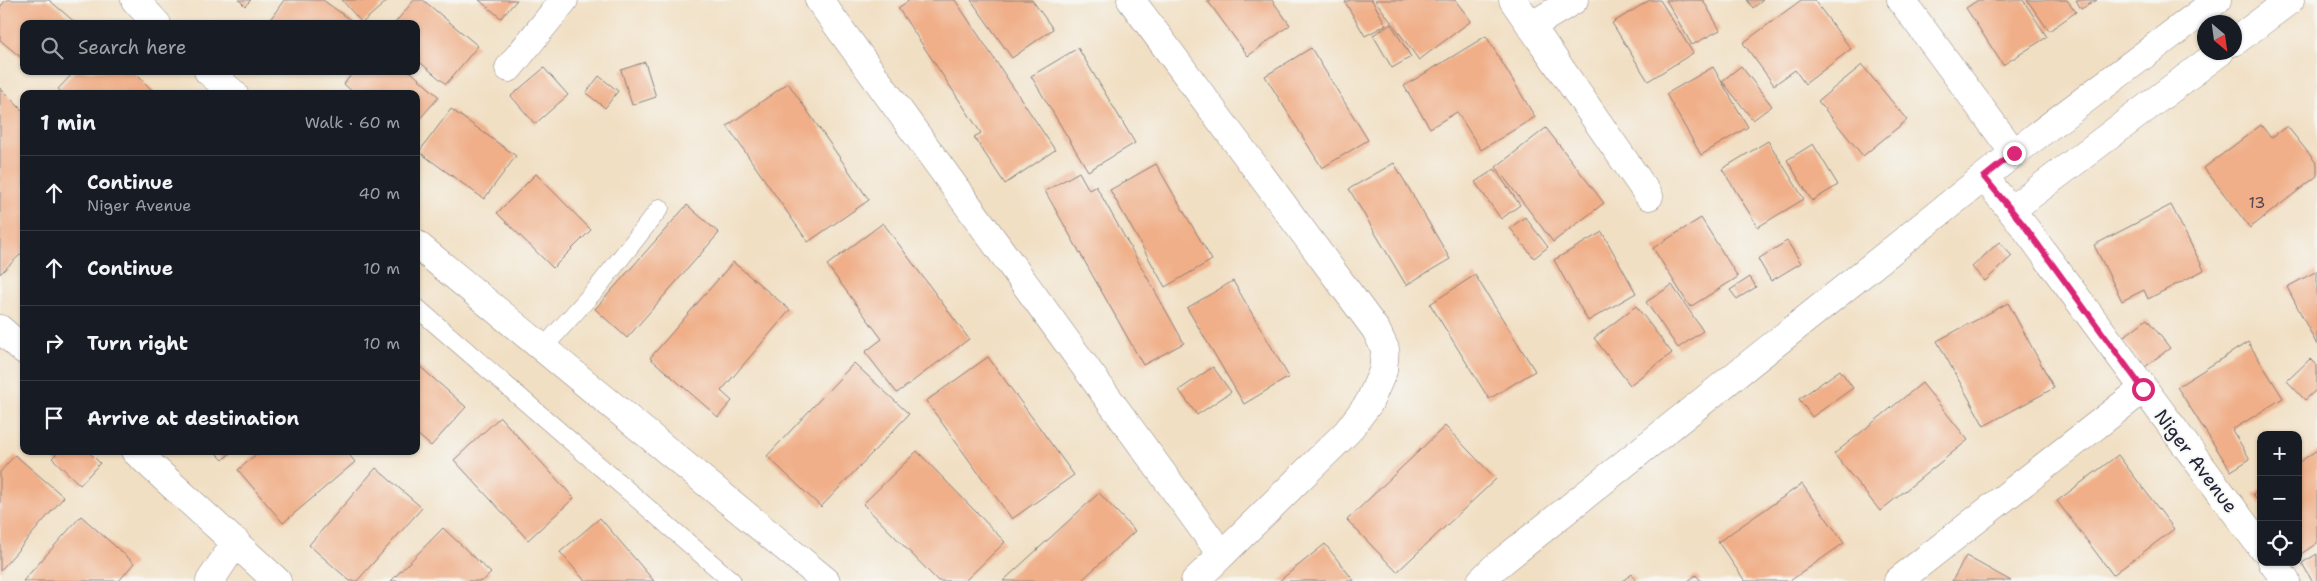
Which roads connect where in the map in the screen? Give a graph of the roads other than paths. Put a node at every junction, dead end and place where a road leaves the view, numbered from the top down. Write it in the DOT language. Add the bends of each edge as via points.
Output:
graph roads {
  1 [pos="135,0"];
  2 [pos="564,0"];
  3 [pos="819,0"];
  4 [pos="1131,0"];
  5 [pos="1513,0"];
  6 [pos="1574,0"];
  7 [pos="1901,0"];
  8 [pos="2217,0"];
  9 [pos="2290,0"];
  10 [pos="153,20"];
  11 [pos="1532,26"];
  12 [pos="2242,36"];
  13 [pos="2210,60"];
  14 [pos="509,68"];
  15 [pos="2014,153"];
  16 [pos="1984,177"];
  17 [pos="1649,196"];
  18 [pos="660,208"];
  19 [pos="2019,219"];
  20 [pos="420,247"];
  21 [pos="420,309"];
  22 [pos="0,329"];
  23 [pos="20,346"];
  24 [pos="543,348"];
  25 [pos="2143,389"];
  26 [pos="139,455"];
  27 [pos="236,542"];
  28 [pos="2257,542"];
  29 [pos="1221,554"];
  30 [pos="2275,566"];
  31 [pos="210,581"];
  32 [pos="277,581"];
  33 [pos="732,581"];
  34 [pos="826,581"];
  35 [pos="1195,581"];
  36 [pos="1481,581"];
  37 [pos="1898,581"];
  38 [pos="2286,581"];
  1 -- 10 [label="street"];
  2 -- 14 [label="street"];
  3 -- 29 [label="street"];
  4 -- 29 [label="street" via="1376,330 1385,350 1383,371 1369,403 1347,432"];
  5 -- 11 [label="street"];
  6 -- 11 [label="street"];
  7 -- 15 [label="street"];
  8 -- 15 [label="street"];
  9 -- 12 [label="street"];
  11 -- 17 [label="street"];
  13 -- 19 [label="street"];
  15 -- 16 [label="street"];
  16 -- 19 [label="street, Niger Avenue"];
  16 -- 36 [label="street"];
  18 -- 24 [label="lane" via="598,287"];
  19 -- 25 [label="street, Niger Avenue"];
  20 -- 24 [label="street"];
  21 -- 33 [label="lane"];
  22 -- 23 [label="street"];
  24 -- 34 [label="street"];
  25 -- 28 [label="street, Niger Avenue"];
  25 -- 37 [label="street"];
  26 -- 27 [label="street"];
  27 -- 31 [label="street"];
  27 -- 32 [label="street"];
  29 -- 35 [label="street"];
  30 -- 38 [label="street"];
}
